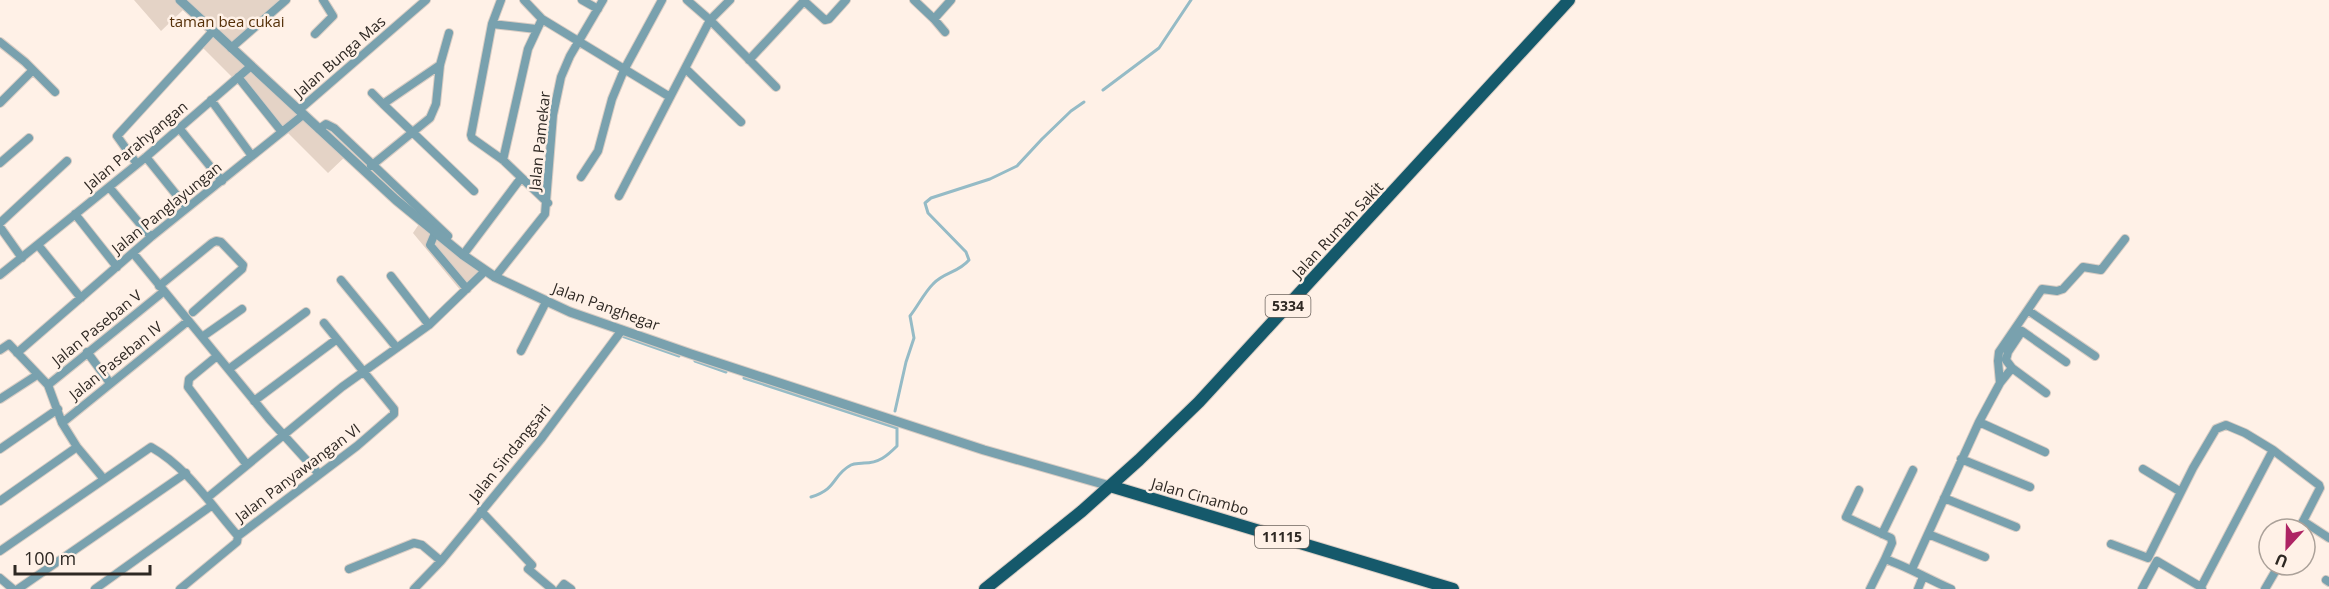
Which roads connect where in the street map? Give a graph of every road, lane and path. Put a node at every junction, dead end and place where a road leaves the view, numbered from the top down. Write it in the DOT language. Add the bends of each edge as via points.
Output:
graph roads {
  1 [pos="180,0"];
  2 [pos="286,0"];
  3 [pos="323,0"];
  4 [pos="426,0"];
  5 [pos="501,0"];
  6 [pos="524,0"];
  7 [pos="582,0"];
  8 [pos="603,0"];
  9 [pos="663,0"];
  10 [pos="687,0"];
  11 [pos="730,0"];
  12 [pos="846,0"];
  13 [pos="951,0"];
  14 [pos="1569,0"];
  15 [pos="804,1"];
  16 [pos="916,1"];
  17 [pos="598,9"];
  18 [pos="542,19"];
  19 [pos="710,20"];
  20 [pos="934,20"];
  21 [pos="492,24"];
  22 [pos="536,29"];
  23 [pos="213,31"];
  24 [pos="945,32"];
  25 [pos="449,33"];
  26 [pos="315,34"];
  27 [pos="0,42"];
  28 [pos="580,43"];
  29 [pos="231,48"];
  30 [pos="749,60"];
  31 [pos="440,65"];
  32 [pos="250,66"];
  33 [pos="686,69"];
  34 [pos="33,70"];
  35 [pos="624,70"];
  36 [pos="238,77"];
  37 [pos="776,87"];
  38 [pos="55,92"];
  39 [pos="372,93"];
  40 [pos="670,97"];
  41 [pos="210,100"];
  42 [pos="0,104"];
  43 [pos="383,104"];
  44 [pos="301,113"];
  45 [pos="741,122"];
  46 [pos="179,128"];
  47 [pos="282,132"];
  48 [pos="414,133"];
  49 [pos="29,138"];
  50 [pos="252,156"];
  51 [pos="146,157"];
  52 [pos="503,160"];
  53 [pos="67,161"];
  54 [pos="0,163"];
  55 [pos="137,164"];
  56 [pos="369,168"];
  57 [pos="581,177"];
  58 [pos="521,178"];
  59 [pos="222,181"];
  60 [pos="110,187"];
  61 [pos="474,191"];
  62 [pos="619,196"];
  63 [pos="548,203"];
  64 [pos="187,208"];
  65 [pos="75,214"];
  66 [pos="0,225"];
  67 [pos="435,233"];
  68 [pos="448,236"];
  69 [pos="151,237"];
  70 [pos="2125,239"];
  71 [pos="38,245"];
  72 [pos="133,253"];
  73 [pos="463,255"];
  74 [pos="22,258"];
  75 [pos="117,267"];
  76 [pos="484,271"];
  77 [pos="0,275"];
  78 [pos="390,276"];
  79 [pos="495,278"];
  80 [pos="340,280"];
  81 [pos="161,289"];
  82 [pos="467,289"];
  83 [pos="81,298"];
  84 [pos="546,302"];
  85 [pos="242,309"];
  86 [pos="2029,311"];
  87 [pos="193,312"];
  88 [pos="306,312"];
  89 [pos="188,321"];
  90 [pos="324,323"];
  91 [pos="429,325"];
  92 [pos="622,330"];
  93 [pos="202,337"];
  94 [pos="337,339"];
  95 [pos="396,348"];
  96 [pos="0,350"];
  97 [pos="521,351"];
  98 [pos="87,352"];
  99 [pos="18,353"];
  100 [pos="217,356"];
  101 [pos="2095,356"];
  102 [pos="2066,362"];
  103 [pos="230,368"];
  104 [pos="2012,368"];
  105 [pos="365,372"];
  106 [pos="37,375"];
  107 [pos="110,383"];
  108 [pos="2000,383"];
  109 [pos="48,385"];
  110 [pos="2046,393"];
  111 [pos="0,399"];
  112 [pos="254,401"];
  113 [pos="58,409"];
  114 [pos="1979,422"];
  115 [pos="62,423"];
  116 [pos="283,435"];
  117 [pos="77,447"];
  118 [pos="0,449"];
  119 [pos="2273,450"];
  120 [pos="2044,452"];
  121 [pos="1961,459"];
  122 [pos="247,465"];
  123 [pos="2143,469"];
  124 [pos="1913,470"];
  125 [pos="186,473"];
  126 [pos="319,474"];
  127 [pos="103,478"];
  128 [pos="1110,486"];
  129 [pos="2030,487"];
  130 [pos="1859,490"];
  131 [pos="2181,492"];
  132 [pos="1944,498"];
  133 [pos="0,501"];
  134 [pos="209,502"];
  135 [pos="481,511"];
  136 [pos="2305,517"];
  137 [pos="2016,527"];
  138 [pos="1882,534"];
  139 [pos="1928,534"];
  140 [pos="238,536"];
  141 [pos="2111,544"];
  142 [pos="0,551"];
  143 [pos="1985,557"];
  144 [pos="2148,558"];
  145 [pos="1885,559"];
  146 [pos="441,561"];
  147 [pos="2157,561"];
  148 [pos="349,569"];
  149 [pos="1912,569"];
  150 [pos="1923,577"];
  151 [pos="0,578"];
  152 [pos="2202,588"];
  153 [pos="16,589"];
  154 [pos="95,589"];
  155 [pos="180,589"];
  156 [pos="414,589"];
  157 [pos="552,589"];
  158 [pos="560,589"];
  159 [pos="571,589"];
  160 [pos="986,589"];
  161 [pos="1453,589"];
  162 [pos="1870,589"];
  163 [pos="1918,589"];
  164 [pos="1951,589"];
  165 [pos="2142,589"];
  1 -- 23 [label="street, Jalan Panghegar"];
  2 -- 29 [label="street"];
  3 -- 26 [label="street" via="333,16"];
  4 -- 44 [label="street, Jalan Bunga Mas"];
  5 -- 21 [label="street"];
  6 -- 18 [label="street"];
  7 -- 17 [label="street"];
  8 -- 17 [label="street, Jalan Pamekar"];
  9 -- 35 [label="street"];
  10 -- 19 [label="street"];
  11 -- 19 [label="street"];
  12 -- 15 [label="street" via="825,20"];
  13 -- 20 [label="street"];
  14 -- 128 [label="main road, Jalan Rumah Sakit / 5334" via="1216,384"];
  15 -- 30 [label="street"];
  16 -- 20 [label="street"];
  17 -- 28 [label="street, Jalan Pamekar"];
  18 -- 22 [label="street"];
  18 -- 28 [label="street"];
  19 -- 30 [label="street"];
  19 -- 33 [label="street"];
  20 -- 24 [label="street"];
  21 -- 22 [label="street"];
  21 -- 52 [label="street" via="471,135"];
  22 -- 52 [label="street"];
  23 -- 29 [label="street, Jalan Panghegar"];
  23 -- 55 [label="street" via="117,136"];
  25 -- 31 [label="street"];
  27 -- 34 [label="street"];
  28 -- 35 [label="street"];
  28 -- 63 [label="street, Jalan Pamekar" via="561,77 553,115"];
  29 -- 32 [label="street, Jalan Panghegar"];
  30 -- 37 [label="street"];
  31 -- 43 [label="street"];
  31 -- 48 [label="street" via="433,111"];
  32 -- 36 [label="street, Jalan Parahyangan"];
  32 -- 44 [label="street, Jalan Panghegar"];
  33 -- 40 [label="street"];
  33 -- 45 [label="street"];
  34 -- 38 [label="street"];
  34 -- 42 [label="street"];
  35 -- 40 [label="street"];
  35 -- 57 [label="street" via="598,151"];
  36 -- 41 [label="street, Jalan Parahyangan"];
  36 -- 47 [label="street"];
  39 -- 43 [label="street"];
  40 -- 62 [label="street"];
  41 -- 46 [label="street, Jalan Parahyangan"];
  41 -- 50 [label="street"];
  43 -- 48 [label="street"];
  44 -- 47 [label="street, Jalan Bunga Mas"];
  44 -- 56 [label="street, Jalan Panghegar"];
  46 -- 51 [label="street, Jalan Parahyangan"];
  46 -- 59 [label="street"];
  47 -- 50 [label="street, Jalan Panglayungan"];
  48 -- 56 [label="street"];
  48 -- 61 [label="street"];
  49 -- 54 [label="street"];
  50 -- 59 [label="street, Jalan Panglayungan"];
  51 -- 55 [label="street, Jalan Parahyangan"];
  51 -- 64 [label="street"];
  52 -- 58 [label="street"];
  53 -- 66 [label="street"];
  55 -- 60 [label="street, Jalan Parahyangan"];
  56 -- 67 [label="street, Jalan Panghegar"];
  56 -- 68 [label="street"];
  58 -- 63 [label="street"];
  58 -- 73 [label="street"];
  59 -- 64 [label="street, Jalan Panglayungan"];
  60 -- 65 [label="street, Jalan Parahyangan"];
  60 -- 69 [label="street"];
  63 -- 79 [label="street, Jalan Pamekar" via="545,214"];
  64 -- 69 [label="street, Jalan Panglayungan"];
  65 -- 71 [label="street, Jalan Parahyangan"];
  65 -- 75 [label="street"];
  66 -- 74 [label="street"];
  67 -- 73 [label="street, Jalan Panghegar"];
  67 -- 82 [label="street" via="430,246"];
  69 -- 72 [label="street, Jalan Panglayungan"];
  70 -- 86 [label="street" via="2101,270 2083,267 2063,289 2042,289"];
  71 -- 74 [label="street, Jalan Parahyangan"];
  71 -- 83 [label="street"];
  72 -- 75 [label="street, Jalan Panglayungan"];
  72 -- 81 [label="street"];
  73 -- 76 [label="street, Jalan Panghegar"];
  74 -- 77 [label="street, Jalan Parahyangan"];
  75 -- 83 [label="street, Jalan Panglayungan"];
  76 -- 79 [label="street, Jalan Panghegar"];
  76 -- 82 [label="street"];
  78 -- 91 [label="street"];
  79 -- 84 [label="street, Jalan Panghegar"];
  80 -- 95 [label="street"];
  81 -- 87 [label="street, Jalan Paseban V" via="212,243 221,242 243,265 242,269"];
  81 -- 89 [label="street"];
  81 -- 98 [label="street, Jalan Paseban V"];
  82 -- 91 [label="street"];
  83 -- 99 [label="street, Jalan Panglayungan"];
  84 -- 92 [label="street, Jalan Panghegar"];
  84 -- 97 [label="street"];
  85 -- 93 [label="street"];
  86 -- 101 [label="street"];
  86 -- 108 [label="street" via="1999,352"];
  88 -- 103 [label="street"];
  89 -- 93 [label="street"];
  89 -- 107 [label="street, Jalan Paseban IV"];
  90 -- 94 [label="street"];
  91 -- 95 [label="street"];
  92 -- 128 [label="street, Jalan Panghegar" via="984,450"];
  92 -- 135 [label="street, Jalan Sindangsari" via="541,439"];
  93 -- 100 [label="street"];
  94 -- 105 [label="street"];
  94 -- 112 [label="street"];
  95 -- 105 [label="street"];
  96 -- 99 [label="street" via="9,344"];
  98 -- 107 [label="street"];
  98 -- 109 [label="street, Jalan Paseban V"];
  99 -- 106 [label="street"];
  100 -- 103 [label="street"];
  100 -- 122 [label="street" via="189,379 188,387"];
  102 -- 104 [label="street" via="2022,332 2008,352 2006,360"];
  103 -- 112 [label="street"];
  104 -- 108 [label="street"];
  104 -- 110 [label="street"];
  105 -- 116 [label="street"];
  105 -- 126 [label="street, Jalan Panyawangan VI" via="394,414"];
  106 -- 109 [label="street"];
  106 -- 111 [label="street"];
  107 -- 115 [label="street, Jalan Paseban IV"];
  108 -- 114 [label="street"];
  109 -- 113 [label="street"];
  112 -- 116 [label="street"];
  113 -- 115 [label="street"];
  113 -- 118 [label="street"];
  114 -- 120 [label="street"];
  114 -- 121 [label="street"];
  115 -- 117 [label="street"];
  116 -- 122 [label="street"];
  116 -- 126 [label="street"];
  117 -- 127 [label="street"];
  117 -- 133 [label="street"];
  119 -- 131 [label="street" via="2236,429 2218,427"];
  119 -- 136 [label="street" via="2319,485"];
  119 -- 152 [label="street"];
  121 -- 129 [label="street"];
  121 -- 132 [label="street"];
  122 -- 134 [label="street"];
  123 -- 131 [label="street"];
  124 -- 138 [label="street"];
  125 -- 127 [label="street" via="151,447"];
  125 -- 134 [label="street"];
  125 -- 153 [label="street"];
  126 -- 140 [label="street, Jalan Panyawangan VI"];
  127 -- 142 [label="street"];
  128 -- 160 [label="main road, Jalan Rumah Sakit / 5334"];
  128 -- 161 [label="main road, Jalan Cinambo / 11115"];
  130 -- 138 [label="street" via="1846,517"];
  131 -- 144 [label="street"];
  132 -- 137 [label="street"];
  132 -- 139 [label="street"];
  134 -- 140 [label="street"];
  134 -- 154 [label="street"];
  135 -- 146 [label="street, Jalan Sindangsari"];
  135 -- 157 [label="street" via="532,565 528,569"];
  138 -- 145 [label="street" via="1893,540"];
  139 -- 143 [label="street"];
  139 -- 149 [label="street"];
  140 -- 155 [label="street, Jalan Panyawangan VI" via="237,542"];
  141 -- 144 [label="street"];
  144 -- 147 [label="street"];
  145 -- 149 [label="street"];
  145 -- 162 [label="street"];
  146 -- 148 [label="street" via="414,543"];
  146 -- 156 [label="street, Jalan Sindangsari"];
  147 -- 152 [label="street"];
  147 -- 165 [label="street"];
  149 -- 150 [label="street"];
  150 -- 163 [label="street"];
  150 -- 164 [label="street"];
  151 -- 153 [label="street"];
  158 -- 159 [label="street" via="564,584"];
}
